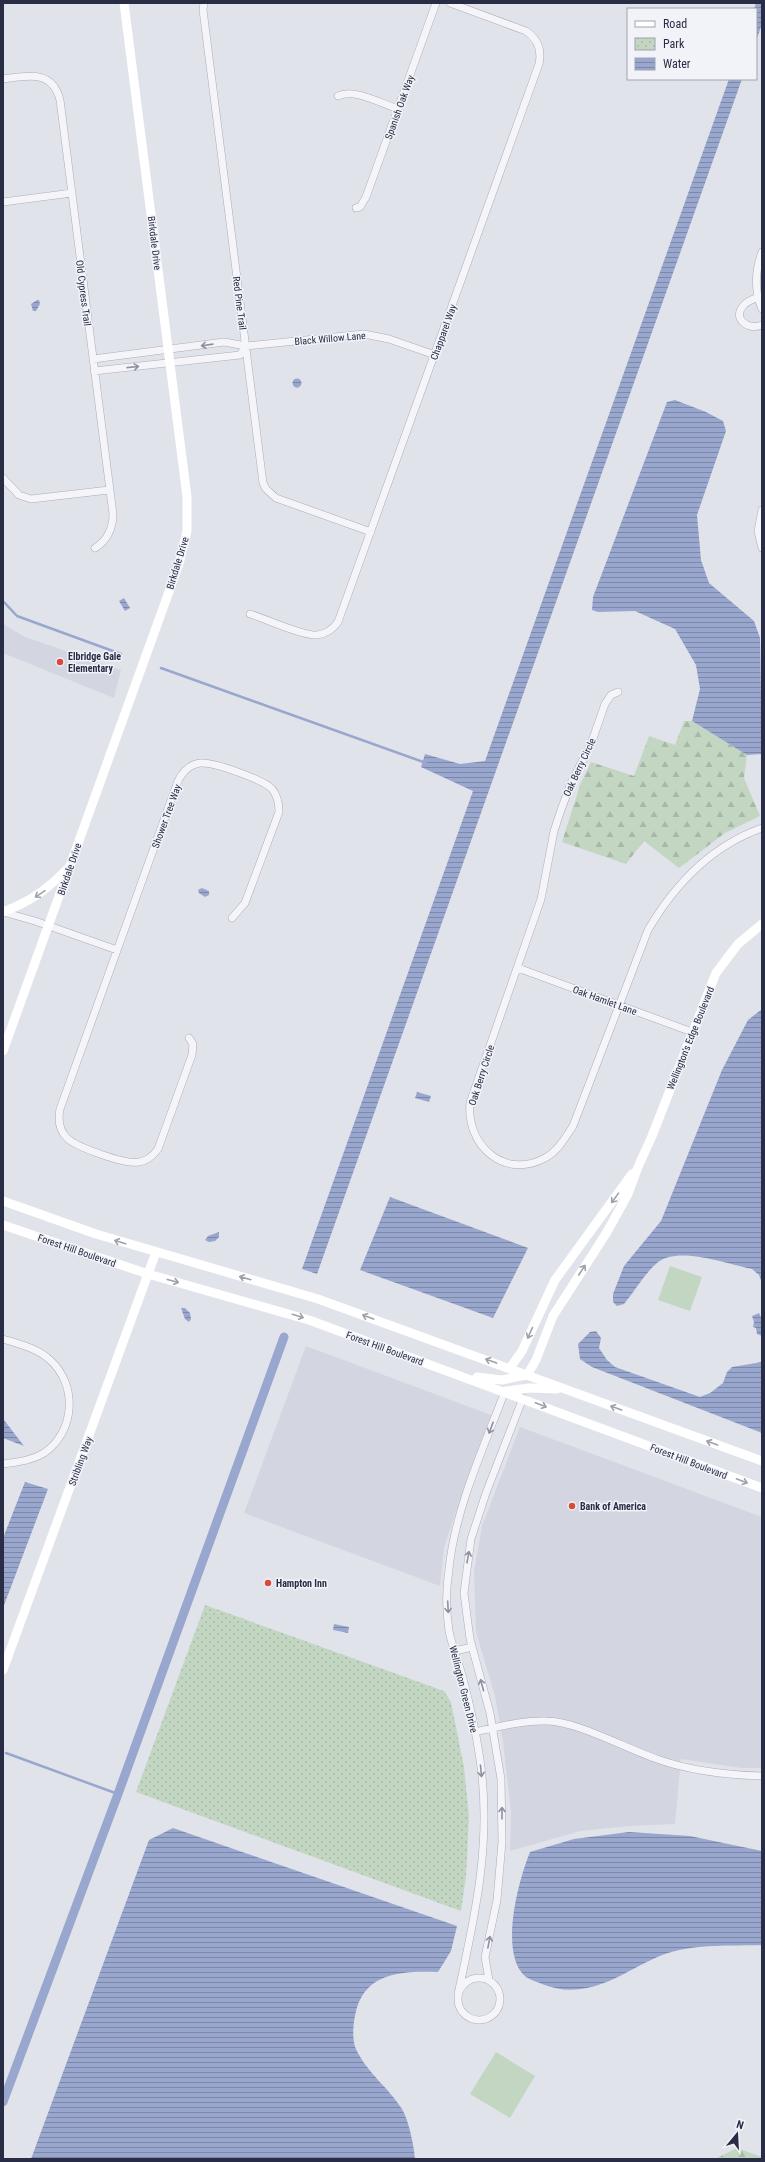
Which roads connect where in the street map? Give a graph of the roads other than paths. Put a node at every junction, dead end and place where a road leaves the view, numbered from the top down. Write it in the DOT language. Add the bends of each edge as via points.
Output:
graph roads {
  1 [pos="124,3"];
  2 [pos="204,3"];
  3 [pos="436,3"];
  4 [pos="450,3"];
  5 [pos="3,79"];
  6 [pos="338,96"];
  7 [pos="398,109"];
  8 [pos="72,193"];
  9 [pos="3,202"];
  10 [pos="356,208"];
  11 [pos="762,252"];
  12 [pos="758,297"];
  13 [pos="762,309"];
  14 [pos="762,325"];
  15 [pos="246,346"];
  16 [pos="169,350"];
  17 [pos="435,355"];
  18 [pos="93,360"];
  19 [pos="170,363"];
  20 [pos="94,371"];
  21 [pos="3,478"];
  22 [pos="109,490"];
  23 [pos="762,510"];
  24 [pos="371,532"];
  25 [pos="95,548"];
  26 [pos="762,548"];
  27 [pos="250,614"];
  28 [pos="618,692"];
  29 [pos="762,828"];
  30 [pos="69,868"];
  31 [pos="3,912"];
  32 [pos="232,918"];
  33 [pos="762,924"];
  34 [pos="49,926"];
  35 [pos="117,950"];
  36 [pos="518,968"];
  37 [pos="619,1006"];
  38 [pos="692,1032"];
  39 [pos="190,1038"];
  40 [pos="3,1051"];
  41 [pos="638,1166"];
  42 [pos="3,1201"];
  43 [pos="3,1225"];
  44 [pos="156,1252"];
  45 [pos="148,1274"];
  46 [pos="3,1339"];
  47 [pos="510,1368"];
  48 [pos="457,1374"];
  49 [pos="527,1375"];
  50 [pos="567,1390"];
  51 [pos="505,1392"];
  52 [pos="523,1398"];
  53 [pos="762,1461"];
  54 [pos="3,1464"];
  55 [pos="762,1488"];
  56 [pos="472,1647"];
  57 [pos="455,1651"];
  58 [pos="3,1670"];
  59 [pos="493,1728"];
  60 [pos="475,1732"];
  61 [pos="762,1776"];
  62 [pos="489,1980"];
  63 [pos="458,1994"];
  1 -- 16 [label="street, Birkdale Drive"];
  2 -- 15 [label="street, Red Pine Trail"];
  3 -- 7 [label="street, Spanish Oak Way"];
  4 -- 17 [label="street, Chapparel Way" via="526,31 536,39 540,58"];
  5 -- 8 [label="street, Old Cypress Trail" via="40,77 55,88 60,100"];
  6 -- 7 [label="street" via="356,94"];
  7 -- 10 [label="street, Spanish Oak Way" via="366,197 360,207"];
  8 -- 9 [label="street"];
  8 -- 18 [label="street, Old Cypress Trail"];
  11 -- 12 [label="street" via="756,272"];
  12 -- 13 [label="street"];
  12 -- 14 [label="street" via="744,305 740,314 748,326"];
  15 -- 16 [label="street, Black Willow Lane, one-way" via="224,342"];
  15 -- 17 [label="street, Black Willow Lane" via="364,334 389,339"];
  15 -- 19 [label="street, Black Willow Lane" via="240,355"];
  15 -- 24 [label="street, Red Pine Trail" via="262,477 266,489 276,498"];
  16 -- 18 [label="street, Black Willow Lane"];
  16 -- 19 [label="street, Birkdale Drive"];
  17 -- 24 [label="street, Chapparel Way"];
  18 -- 20 [label="street, Old Cypress Trail"];
  20 -- 19 [label="street, Black Willow Lane, one-way"];
  19 -- 30 [label="street, Birkdale Drive" via="187,497 184,544"];
  20 -- 22 [label="street, Old Cypress Trail"];
  21 -- 22 [label="street" via="19,495 31,499"];
  22 -- 25 [label="street, Old Cypress Trail" via="113,514 111,526 104,540"];
  23 -- 26 [label="street" via="758,531"];
  24 -- 27 [label="street, Chapparel Way" via="341,617 329,631 310,635"];
  28 -- 36 [label="street, Oak Berry Circle" via="608,698 591,744 568,790 554,831 541,899"];
  29 -- 37 [label="street, Oak Berry Circle" via="722,847 688,875 675,890 648,930"];
  30 -- 31 [label="street, one-way" via="46,891"];
  30 -- 34 [label="street, Birkdale Drive"];
  31 -- 34 [label="street"];
  32 -- 35 [label="street, Shower Tree Way" via="245,903 279,812 278,799 271,788 261,782 208,763 196,764 185,771 178,781"];
  33 -- 38 [label="street, Wellington's Edge Boulevard" via="738,944 716,973"];
  34 -- 35 [label="street"];
  34 -- 40 [label="street, Birkdale Drive"];
  35 -- 39 [label="street, Shower Tree Way" via="60,1109 59,1122 64,1134 73,1143 125,1161 138,1163 150,1158 158,1149 192,1055 193,1044"];
  36 -- 37 [label="street, Oak Hamlet Lane"];
  36 -- 37 [label="street, Oak Berry Circle" via="470,1103 469,1113 478,1143 490,1154 505,1162 534,1162 549,1155 561,1144 573,1126"];
  37 -- 38 [label="street, Oak Hamlet Lane"];
  38 -- 41 [label="street, Wellington's Edge Boulevard"];
  41 -- 47 [label="street, Wellington's Edge Boulevard, one-way" via="555,1280 522,1351"];
  49 -- 41 [label="street, Wellington's Edge Boulevard, one-way" via="536,1360 555,1312 607,1232 628,1194"];
  44 -- 42 [label="street, Forest Hill Boulevard, one-way"];
  43 -- 45 [label="street, Forest Hill Boulevard"];
  44 -- 45 [label="street, Stribling Way"];
  47 -- 44 [label="street, Forest Hill Boulevard, one-way" via="318,1299"];
  45 -- 48 [label="street, Forest Hill Boulevard, one-way" via="309,1320"];
  45 -- 58 [label="street, Stribling Way"];
  46 -- 54 [label="street" via="34,1349 51,1360 60,1370 66,1383 70,1402 69,1416 64,1429 50,1448 32,1458"];
  47 -- 49 [label="street, Forest Hill Boulevard"];
  48 -- 49 [label="street" via="502,1380"];
  48 -- 51 [label="street, Forest Hill Boulevard"];
  49 -- 50 [label="street, Forest Hill Boulevard"];
  50 -- 51 [label="street" via="529,1388"];
  53 -- 50 [label="street, Forest Hill Boulevard, one-way"];
  51 -- 52 [label="street, Forest Hill Boulevard"];
  51 -- 57 [label="street, Wellington Green Drive, one-way" via="453,1539 448,1569 447,1601 449,1631"];
  52 -- 55 [label="street, Forest Hill Boulevard, one-way"];
  56 -- 52 [label="street, Wellington Green Drive, one-way" via="464,1592 471,1539"];
  56 -- 57 [label="street"];
  59 -- 56 [label="street, Wellington Green Drive, one-way"];
  57 -- 60 [label="street, Wellington Green Drive"];
  59 -- 60 [label="street"];
  59 -- 61 [label="street" via="518,1722 548,1720 583,1730 674,1764 708,1771"];
  62 -- 59 [label="street, Wellington Green Drive, one-way" via="486,1957 497,1900 502,1842 501,1779"];
  60 -- 63 [label="street, Wellington Green Drive, one-way" via="481,1768 484,1847 481,1882"];
  62 -- 63 [label="street" via="475,1978 468,1981"];
  62 -- 63 [label="street" via="495,1985 500,1998 498,2008 490,2016 476,2019 469,2017 460,2008"];
}
